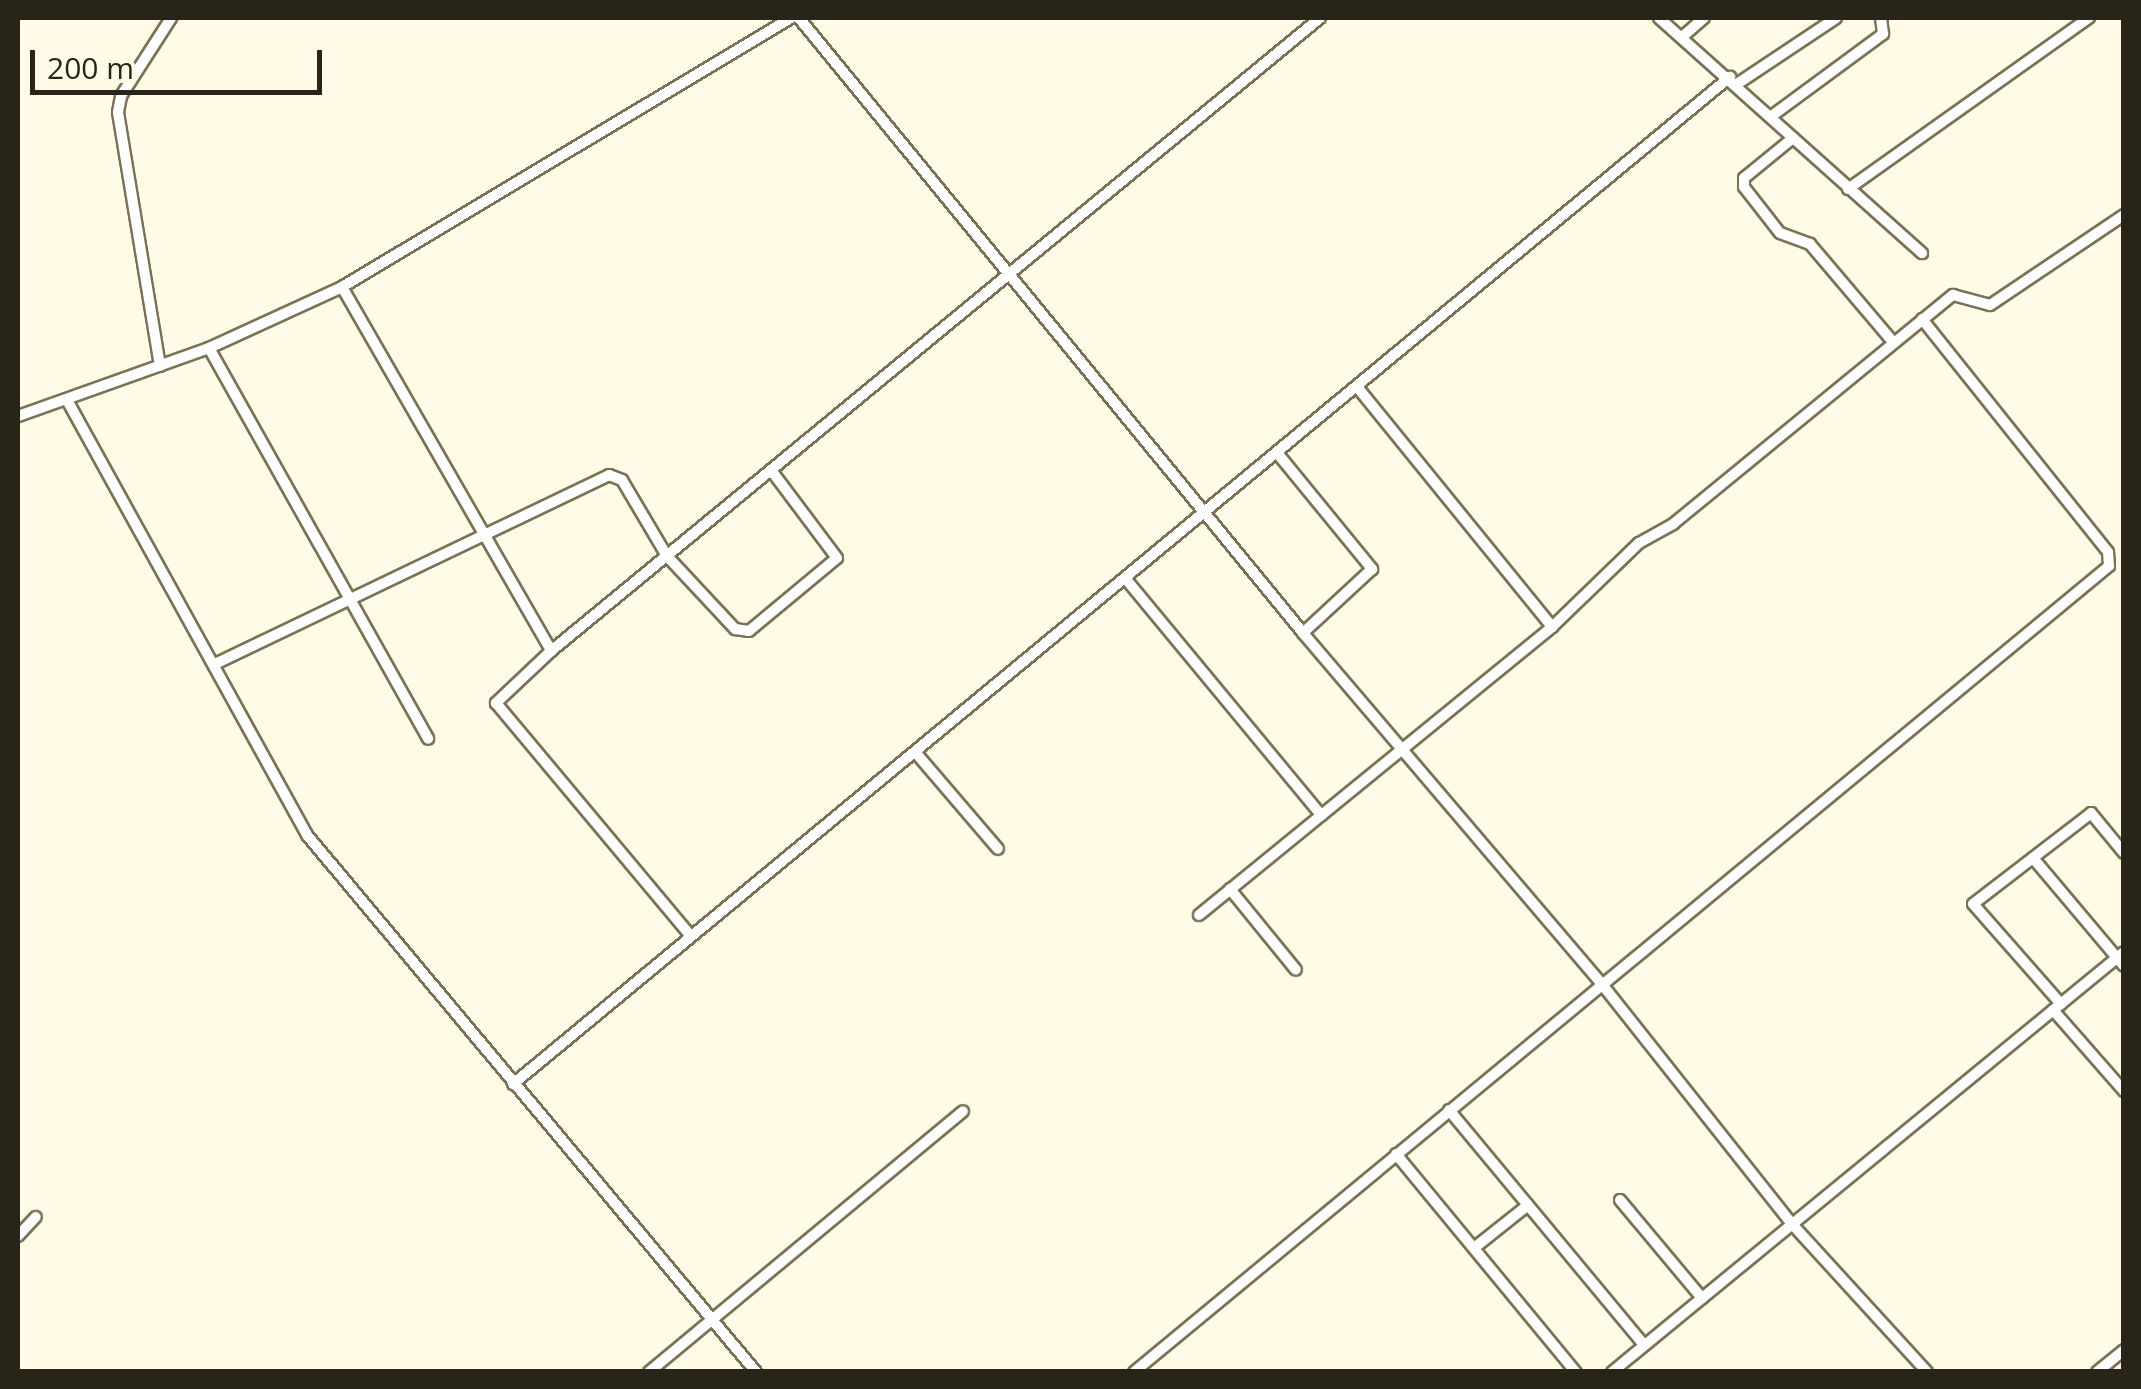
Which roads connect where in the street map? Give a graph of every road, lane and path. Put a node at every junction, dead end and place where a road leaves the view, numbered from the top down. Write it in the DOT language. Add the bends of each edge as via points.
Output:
graph roads {
  1 [pos="172,18"];
  2 [pos="795,18"];
  3 [pos="1320,18"];
  4 [pos="1659,18"];
  5 [pos="1704,18"];
  6 [pos="1836,18"];
  7 [pos="1881,18"];
  8 [pos="2090,18"];
  9 [pos="1682,37"];
  10 [pos="1733,80"];
  11 [pos="1773,115"];
  12 [pos="1792,138"];
  13 [pos="1848,188"];
  14 [pos="2124,215"];
  15 [pos="1922,253"];
  16 [pos="1011,270"];
  17 [pos="342,288"];
  18 [pos="1922,320"];
  19 [pos="1893,342"];
  20 [pos="209,348"];
  21 [pos="160,366"];
  22 [pos="1358,388"];
  23 [pos="66,400"];
  24 [pos="18,416"];
  25 [pos="1278,454"];
  26 [pos="771,470"];
  27 [pos="1204,512"];
  28 [pos="482,535"];
  29 [pos="667,556"];
  30 [pos="1124,578"];
  31 [pos="349,600"];
  32 [pos="1552,627"];
  33 [pos="1303,633"];
  34 [pos="552,651"];
  35 [pos="217,663"];
  36 [pos="428,739"];
  37 [pos="1406,748"];
  38 [pos="916,752"];
  39 [pos="1321,815"];
  40 [pos="998,849"];
  41 [pos="2124,853"];
  42 [pos="2033,858"];
  43 [pos="1230,889"];
  44 [pos="1198,915"];
  45 [pos="692,936"];
  46 [pos="2121,958"];
  47 [pos="1296,970"];
  48 [pos="1602,982"];
  49 [pos="2057,1007"];
  50 [pos="513,1084"];
  51 [pos="2124,1092"];
  52 [pos="1449,1110"];
  53 [pos="963,1111"];
  54 [pos="1396,1154"];
  55 [pos="1620,1200"];
  56 [pos="1528,1205"];
  57 [pos="36,1217"];
  58 [pos="1792,1224"];
  59 [pos="18,1236"];
  60 [pos="1474,1248"];
  61 [pos="1702,1298"];
  62 [pos="713,1320"];
  63 [pos="1644,1345"];
  64 [pos="2124,1350"];
  65 [pos="649,1372"];
  66 [pos="756,1372"];
  67 [pos="1134,1372"];
  68 [pos="1576,1372"];
  69 [pos="1612,1372"];
  70 [pos="1927,1372"];
  71 [pos="2098,1372"];
  1 -- 21 [label="street" via="121,96 118,112"];
  2 -- 16 [label="street"];
  2 -- 17 [label="street"];
  3 -- 16 [label="street"];
  4 -- 9 [label="street"];
  5 -- 9 [label="street"];
  6 -- 10 [label="street"];
  7 -- 11 [label="street" via="1884,34"];
  8 -- 13 [label="street"];
  9 -- 10 [label="street"];
  10 -- 11 [label="street"];
  10 -- 22 [label="street"];
  11 -- 12 [label="street"];
  12 -- 13 [label="street"];
  12 -- 19 [label="street" via="1744,178 1744,188 1780,233 1810,244"];
  13 -- 15 [label="street"];
  14 -- 18 [label="street" via="1990,305 1958,294"];
  16 -- 26 [label="street"];
  16 -- 27 [label="street"];
  17 -- 20 [label="street"];
  17 -- 28 [label="street"];
  18 -- 19 [label="street"];
  18 -- 48 [label="street" via="2108,552 2109,566"];
  19 -- 32 [label="street" via="1673,524 1638,543"];
  20 -- 21 [label="street"];
  20 -- 31 [label="street"];
  21 -- 23 [label="street"];
  22 -- 25 [label="street"];
  22 -- 32 [label="street"];
  23 -- 24 [label="street"];
  23 -- 35 [label="street"];
  25 -- 27 [label="street"];
  25 -- 33 [label="street" via="1372,569"];
  26 -- 29 [label="street"];
  26 -- 29 [label="street" via="833,546 834,563 744,632"];
  27 -- 30 [label="street"];
  27 -- 33 [label="street"];
  28 -- 29 [label="street" via="610,475 622,480"];
  28 -- 31 [label="street"];
  28 -- 34 [label="street"];
  29 -- 34 [label="street"];
  30 -- 38 [label="street"];
  30 -- 39 [label="street"];
  31 -- 35 [label="street"];
  31 -- 36 [label="street"];
  32 -- 37 [label="street"];
  33 -- 37 [label="street"];
  34 -- 45 [label="street" via="496,703"];
  35 -- 50 [label="street" via="307,834"];
  37 -- 39 [label="street"];
  37 -- 48 [label="street"];
  38 -- 40 [label="street"];
  38 -- 45 [label="street"];
  39 -- 43 [label="street"];
  41 -- 42 [label="street" via="2091,813"];
  42 -- 46 [label="street"];
  42 -- 49 [label="street" via="1974,904"];
  43 -- 44 [label="street"];
  43 -- 47 [label="street"];
  45 -- 50 [label="street"];
  46 -- 49 [label="street"];
  48 -- 52 [label="street"];
  48 -- 58 [label="street"];
  49 -- 51 [label="street"];
  49 -- 58 [label="street"];
  50 -- 62 [label="street"];
  52 -- 54 [label="street"];
  52 -- 56 [label="street"];
  53 -- 62 [label="street"];
  54 -- 60 [label="street"];
  54 -- 67 [label="street"];
  55 -- 61 [label="street"];
  56 -- 60 [label="street"];
  56 -- 63 [label="street"];
  57 -- 59 [label="street"];
  58 -- 61 [label="street"];
  58 -- 70 [label="street"];
  60 -- 68 [label="street"];
  61 -- 63 [label="street"];
  62 -- 65 [label="street"];
  62 -- 66 [label="street"];
  63 -- 69 [label="street"];
  64 -- 71 [label="street"];
}
